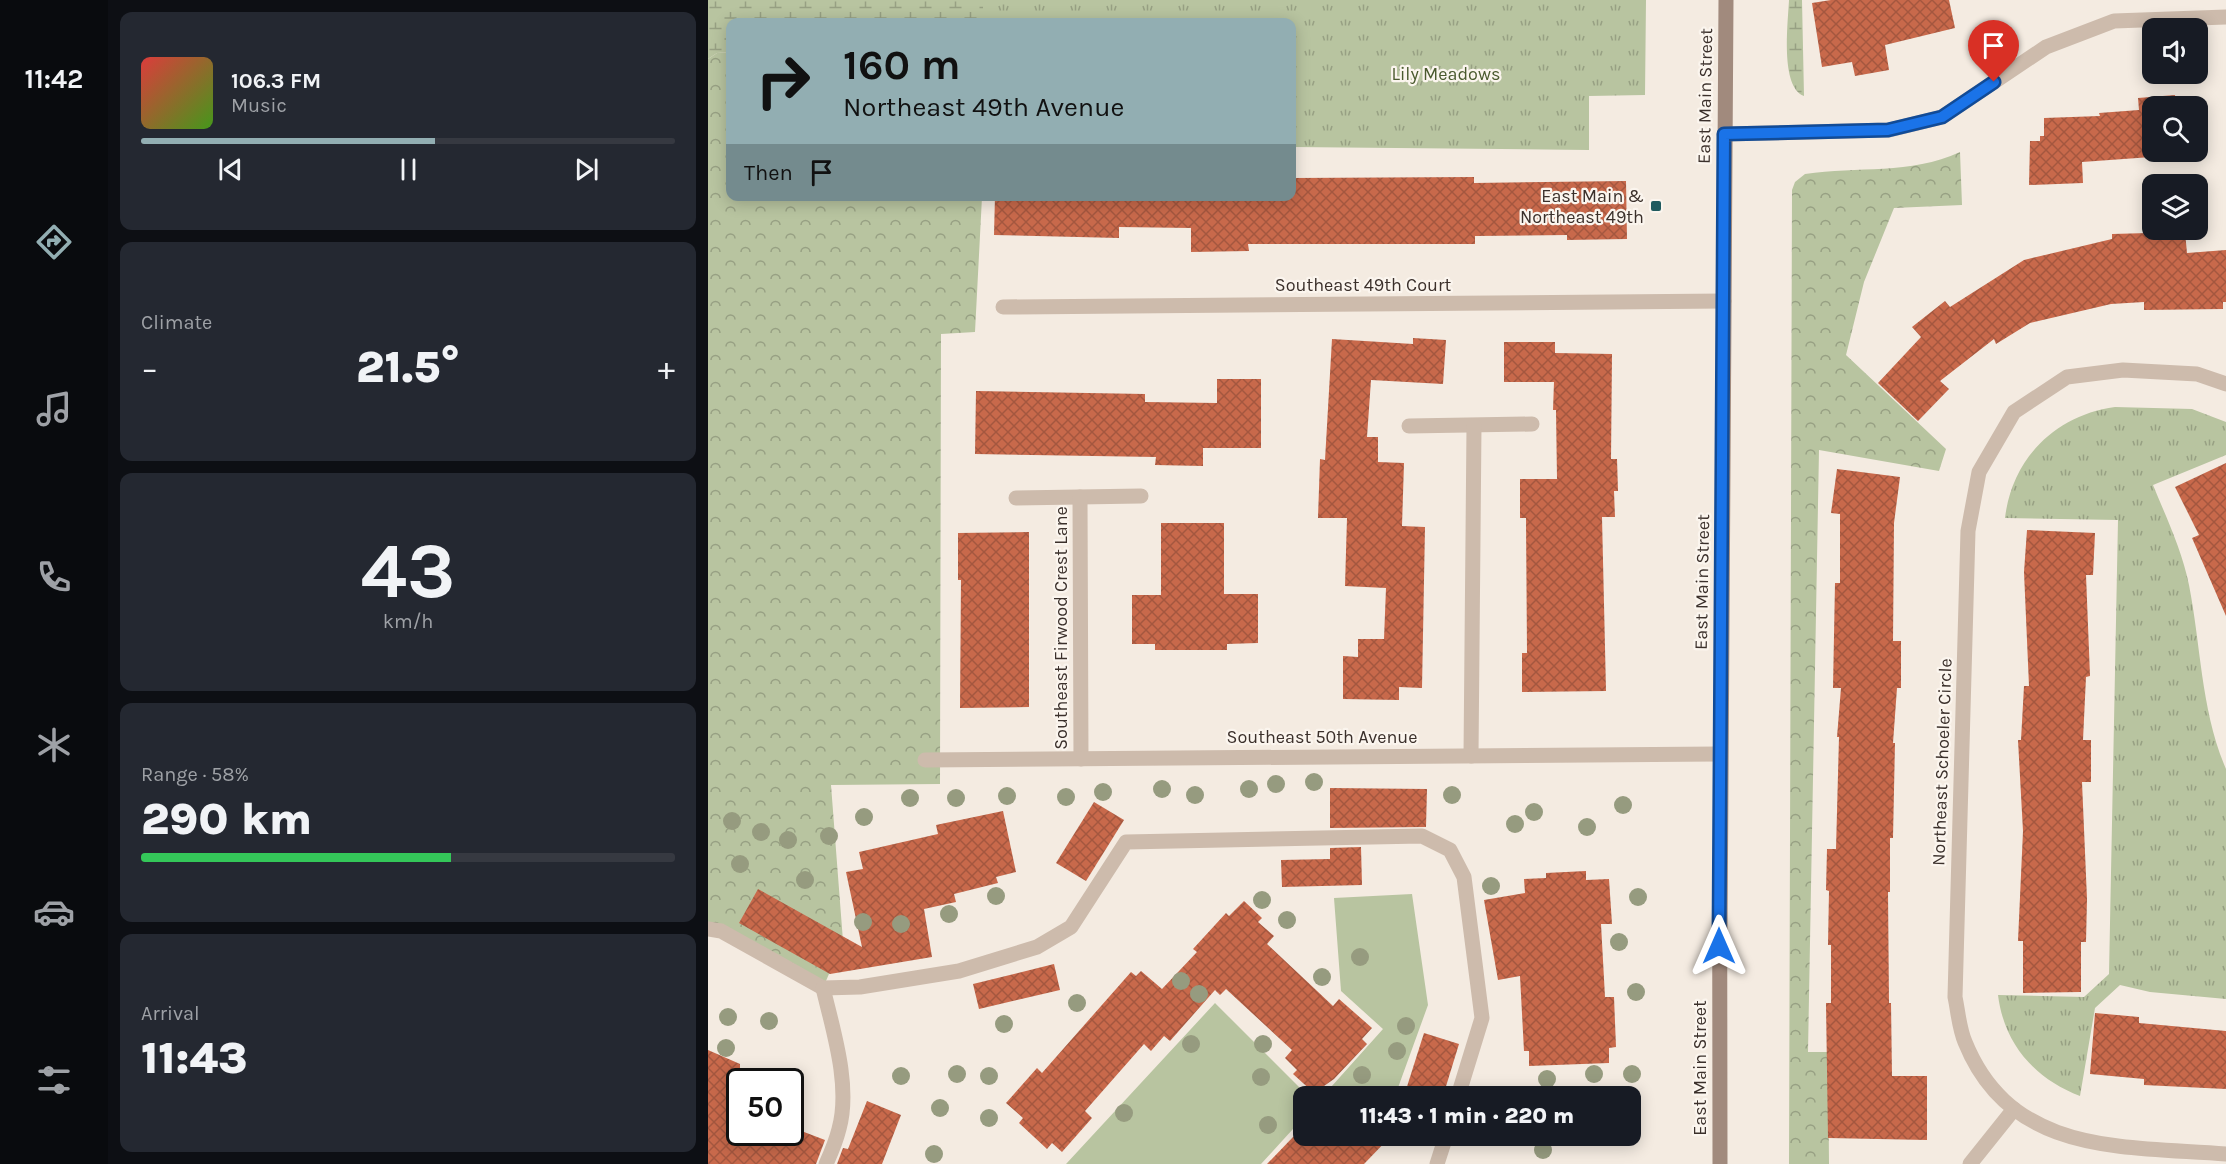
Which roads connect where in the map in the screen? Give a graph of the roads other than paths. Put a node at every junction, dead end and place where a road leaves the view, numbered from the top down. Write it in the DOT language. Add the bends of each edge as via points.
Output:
graph roads {
  1 [pos="1726,0"];
  2 [pos="2226,17"];
  3 [pos="1724,134"];
  4 [pos="1724,301"];
  5 [pos="1003,307"];
  6 [pos="2226,384"];
  7 [pos="1532,424"];
  8 [pos="1410,426"];
  9 [pos="1474,426"];
  10 [pos="1141,496"];
  11 [pos="1080,497"];
  12 [pos="1016,498"];
  13 [pos="1718,754"];
  14 [pos="1471,756"];
  15 [pos="1081,759"];
  16 [pos="926,760"];
  17 [pos="708,928"];
  18 [pos="823,988"];
  19 [pos="1461,1086"];
  20 [pos="2014,1110"];
  21 [pos="1443,1146"];
  22 [pos="2226,1154"];
  23 [pos="826,1164"];
  24 [pos="1437,1164"];
  25 [pos="1720,1164"];
  26 [pos="1970,1164"];
  1 -- 3 [label="main road, East Main Street"];
  2 -- 3 [label="street" via="2114,21 2046,47 1942,117 1888,130"];
  3 -- 4 [label="main road, East Main Street"];
  4 -- 5 [label="street, Southeast 49th Court"];
  4 -- 13 [label="main road, East Main Street"];
  6 -- 20 [label="street, Northeast Schoeler Circle" via="2197,374 2123,370 2067,377 2014,412 1979,472 1968,531 1955,997 1964,1040 1978,1068"];
  7 -- 9 [label="street"];
  8 -- 9 [label="street"];
  9 -- 14 [label="street"];
  10 -- 11 [label="street, Southeast Firwood Crest Lane"];
  11 -- 12 [label="street, Southeast Firwood Crest Lane"];
  11 -- 15 [label="street, Southeast Firwood Crest Lane"];
  13 -- 14 [label="street, Southeast 50th Avenue"];
  13 -- 25 [label="main road, East Main Street"];
  14 -- 15 [label="street, Southeast 50th Avenue"];
  15 -- 16 [label="street, Southeast 50th Avenue"];
  17 -- 18 [label="street" via="721,930"];
  18 -- 19 [label="street" via="860,987 959,970 1037,947 1071,927 1126,842 1422,836 1450,850 1464,877 1482,1018"];
  18 -- 23 [label="street" via="838,1052 843,1100 840,1129"];
  20 -- 22 [label="street, Northeast Schoeler Circle" via="2051,1131 2089,1143"];
  20 -- 26 [label="street"];
  21 -- 24 [label="street"];
}
